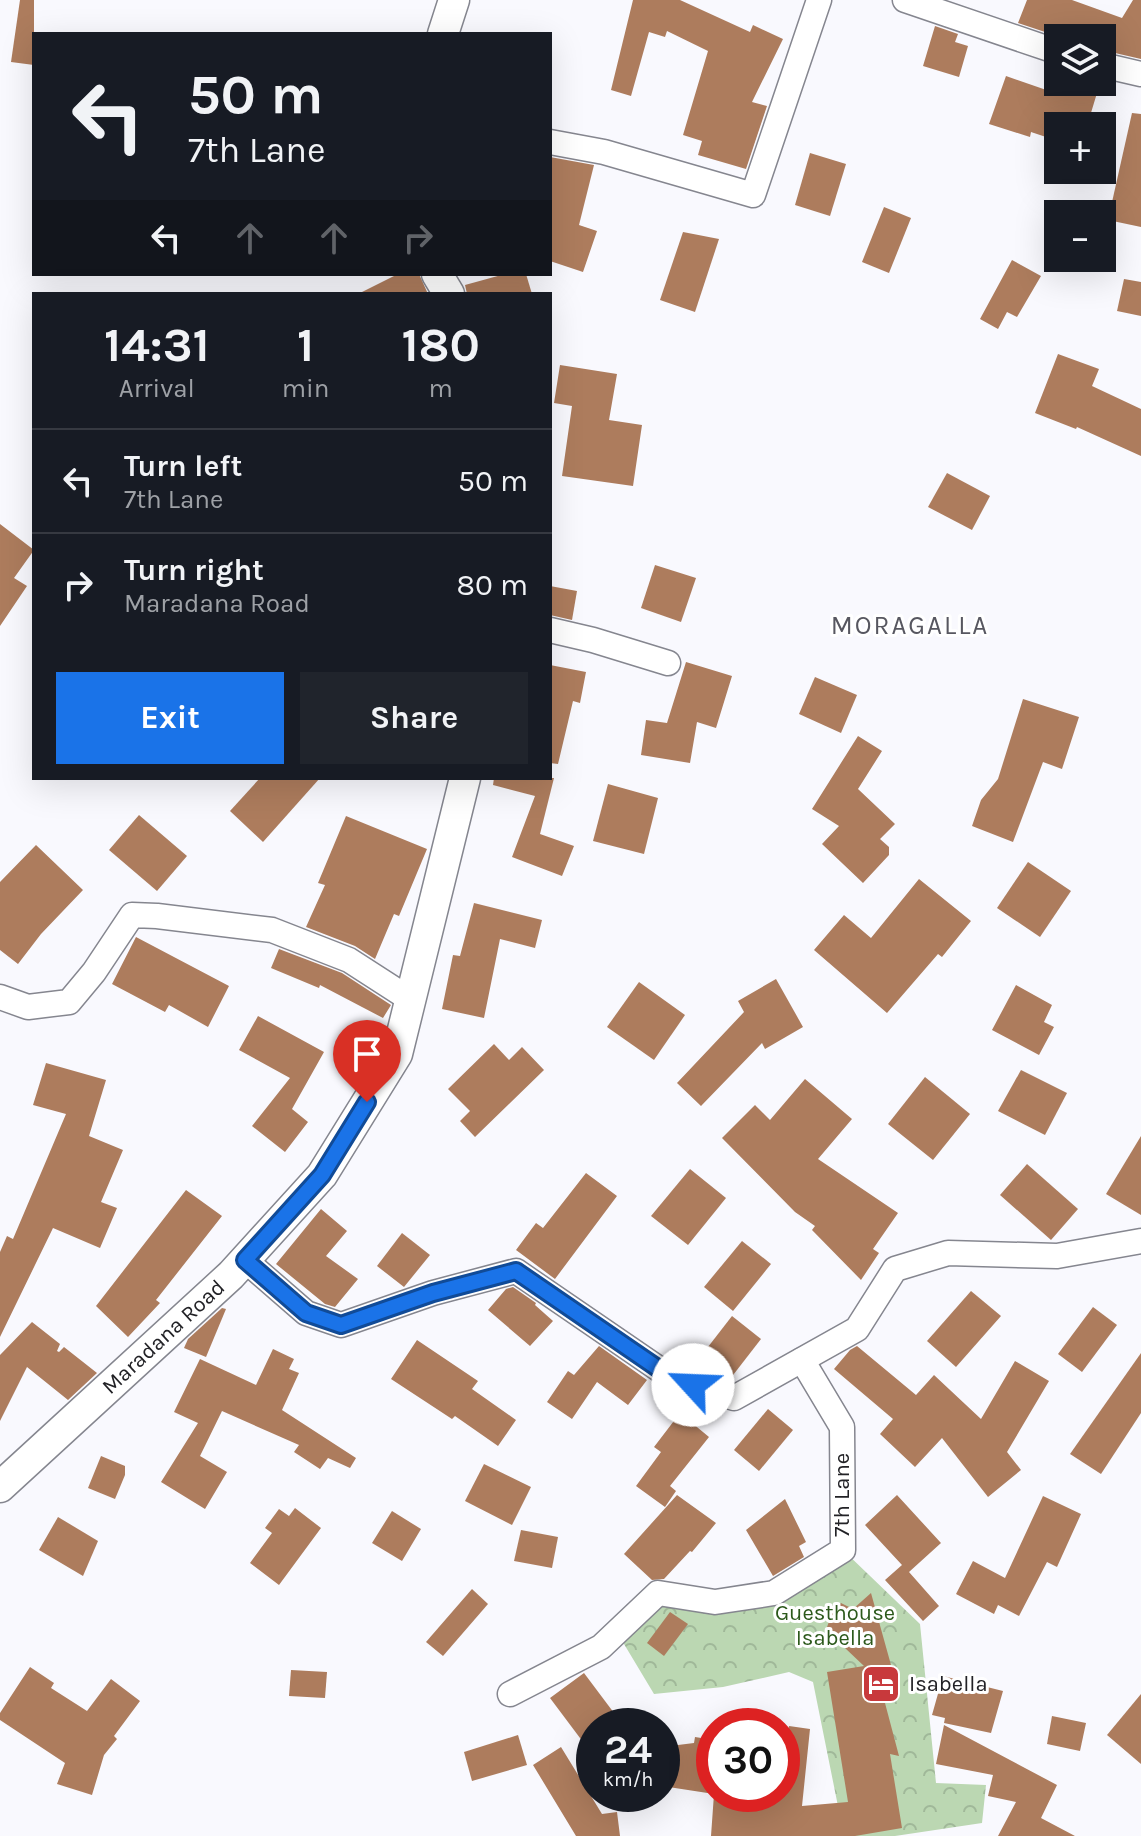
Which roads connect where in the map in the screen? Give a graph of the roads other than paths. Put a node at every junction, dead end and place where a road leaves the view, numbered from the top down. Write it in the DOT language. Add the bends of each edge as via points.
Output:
graph roads {
  1 [pos="454,0"];
  2 [pos="819,0"];
  3 [pos="905,0"];
  4 [pos="444,32"];
  5 [pos="1044,47"];
  6 [pos="1116,68"];
  7 [pos="1141,74"];
  8 [pos="552,142"];
  9 [pos="552,631"];
  10 [pos="668,663"];
  11 [pos="465,780"];
  12 [pos="0,997"];
  13 [pos="411,1000"];
  14 [pos="1141,1241"];
  15 [pos="245,1260"];
  16 [pos="802,1360"];
  17 [pos="0,1487"];
  18 [pos="510,1694"];
  1 -- 4 [label="street"];
  2 -- 8 [label="street" via="753,195"];
  3 -- 5 [label="street"];
  6 -- 7 [label="street"];
  9 -- 10 [label="street"];
  11 -- 13 [label="street, Maradana Road"];
  12 -- 13 [label="street" via="28,1007 69,1002 132,915 272,930 349,960"];
  13 -- 15 [label="street, Maradana Road" via="397,1054 322,1175"];
  14 -- 16 [label="street" via="1057,1256 948,1253 895,1269 857,1329"];
  15 -- 16 [label="street" via="306,1313 341,1325 516,1271 672,1378 734,1398"];
  15 -- 17 [label="street, Maradana Road"];
  16 -- 18 [label="street, 7th Lane" via="842,1427 843,1550 774,1593 715,1602 658,1593 601,1647"];
}
